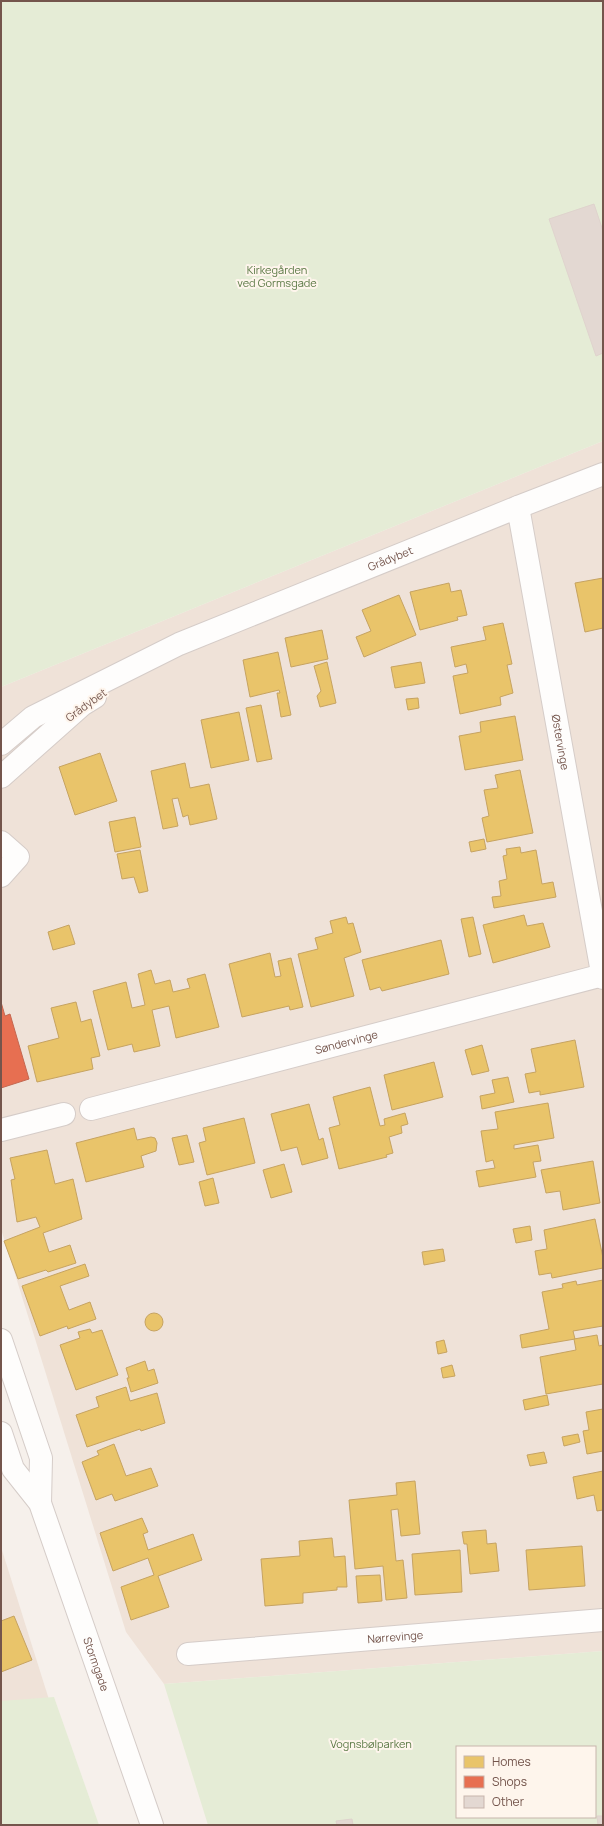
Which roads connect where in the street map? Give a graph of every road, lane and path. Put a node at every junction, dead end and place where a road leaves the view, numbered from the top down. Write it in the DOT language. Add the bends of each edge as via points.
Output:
graph roads {
  1 [pos="603,474"];
  2 [pos="518,507"];
  3 [pos="179,644"];
  4 [pos="1,744"];
  5 [pos="1,777"];
  6 [pos="1,842"];
  7 [pos="1,876"];
  8 [pos="603,976"];
  9 [pos="91,1109"];
  10 [pos="64,1114"];
  11 [pos="1,1130"];
  12 [pos="1,1340"];
  13 [pos="1,1433"];
  14 [pos="40,1503"];
  15 [pos="603,1620"];
  16 [pos="188,1654"];
  17 [pos="152,1825"];
  1 -- 2 [label="street, Grådybet"];
  2 -- 3 [label="street, Grådybet"];
  2 -- 8 [label="street, Østervinge"];
  3 -- 4 [label="street, Grådybet" via="33,717"];
  3 -- 5 [label="street, Grådybet" via="82,705"];
  6 -- 7 [label="street" via="18,857"];
  8 -- 9 [label="street, Søndervinge"];
  10 -- 11 [label="street"];
  12 -- 14 [label="street, Stormgade" via="41,1458"];
  13 -- 14 [label="street, Stormgade" via="13,1469"];
  14 -- 17 [label="street, Stormgade"];
  15 -- 16 [label="street, Nørrevinge"];
}
